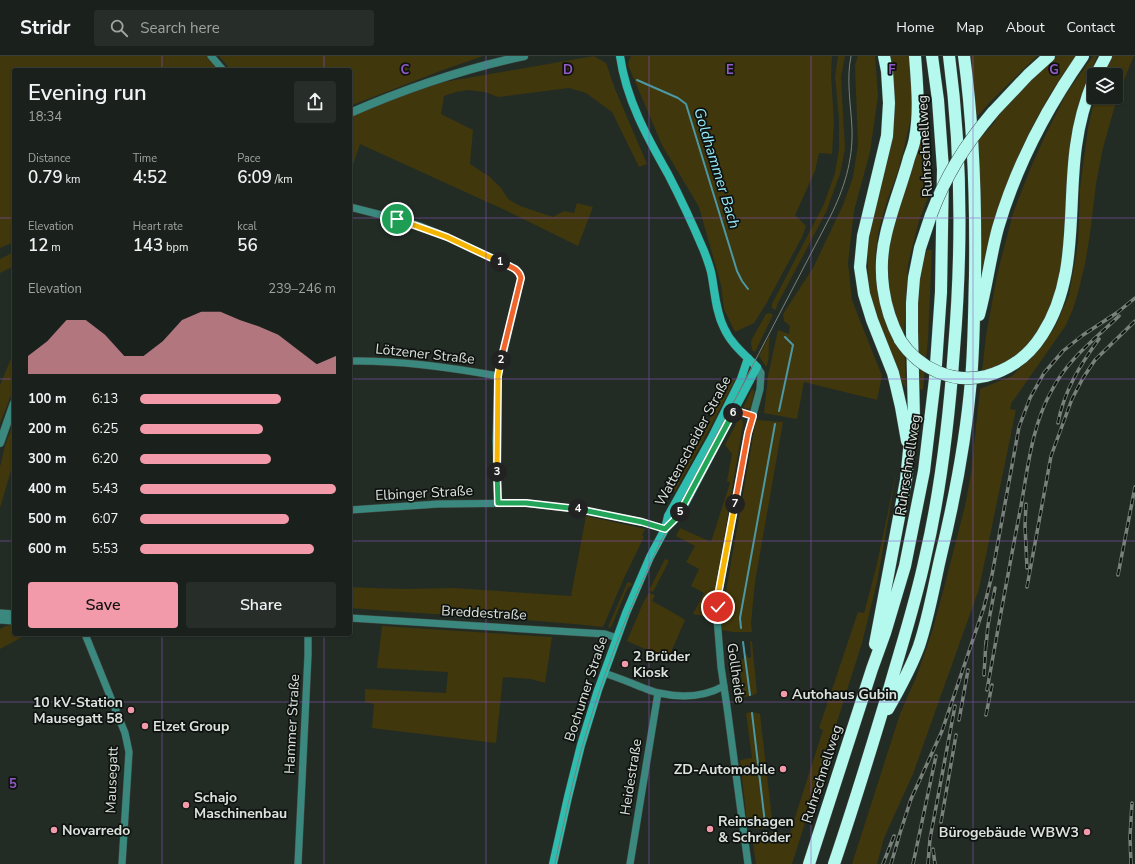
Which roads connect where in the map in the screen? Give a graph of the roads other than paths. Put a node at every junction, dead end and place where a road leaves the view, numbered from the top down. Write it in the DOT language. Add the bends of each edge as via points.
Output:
graph roads {
  1 [pos="211,56"];
  2 [pos="524,56"];
  3 [pos="620,56"];
  4 [pos="884,56"];
  5 [pos="915,56"];
  6 [pos="932,56"];
  7 [pos="949,56"];
  8 [pos="964,56"];
  9 [pos="1049,56"];
  10 [pos="1083,56"];
  11 [pos="1106,56"];
  12 [pos="220,68"];
  13 [pos="1100,68"];
  14 [pos="1087,99"];
  15 [pos="352,112"];
  16 [pos="352,208"];
  17 [pos="974,335"];
  18 [pos="748,358"];
  19 [pos="352,361"];
  20 [pos="757,367"];
  21 [pos="498,376"];
  22 [pos="12,409"];
  23 [pos="734,410"];
  24 [pos="753,416"];
  25 [pos="0,443"];
  26 [pos="908,450"];
  27 [pos="498,503"];
  28 [pos="352,510"];
  29 [pos="665,529"];
  30 [pos="0,613"];
  31 [pos="12,614"];
  32 [pos="352,618"];
  33 [pos="0,620"];
  34 [pos="12,621"];
  35 [pos="86,636"];
  36 [pos="308,636"];
  37 [pos="617,638"];
  38 [pos="872,669"];
  39 [pos="604,673"];
  40 [pos="724,686"];
  41 [pos="658,693"];
  42 [pos="877,729"];
  43 [pos="122,864"];
  44 [pos="298,864"];
  45 [pos="553,864"];
  46 [pos="630,864"];
  47 [pos="748,864"];
  48 [pos="809,864"];
  49 [pos="834,864"];
  1 -- 12 [label="street"];
  2 -- 15 [label="street" via="433,80"];
  3 -- 18 [label="main road" via="626,85 646,135 668,174 704,253 712,275 715,299 723,327"];
  4 -- 26 [label="highway" via="889,103 887,136 863,236 860,267 864,294 872,320 893,373"];
  5 -- 14 [label="highway, bridge" via="919,97 915,138 886,234 882,255 883,282 892,323 905,347 917,360 940,373 964,378 996,373 1028,353 1049,325 1066,277 1076,147"];
  6 -- 38 [label="highway, Ruhrschnellweg" via="943,169 941,292 936,379 924,471 905,566"];
  7 -- 42 [label="highway" via="959,168 960,224 952,391 943,468 925,560"];
  8 -- 17 [label="highway" via="969,90 975,200"];
  9 -- 26 [label="highway, bridge" via="993,112 964,150 942,188 924,234 914,278 912,303 914,419"];
  10 -- 17 [label="highway" via="1043,118 1010,191 992,248"];
  11 -- 13 [label="highway"];
  16 -- 21 [label="street" via="420,226 516,269 521,278"];
  17 -- 42 [label="highway" via="963,446 949,524 930,604 919,646 905,679"];
  18 -- 20 [label="main road"];
  18 -- 29 [label="main road, Wattenscheider Straße" via="741,379 711,439 668,516"];
  19 -- 21 [label="street, Lötzener Straße" via="414,364"];
  20 -- 23 [label="main road, Wattenscheider Straße"];
  20 -- 24 [label="street, Gollheide" via="761,373 761,382"];
  21 -- 27 [label="street"];
  22 -- 25 [label="street"];
  23 -- 24 [label="street"];
  23 -- 29 [label="main road, Wattenscheider Straße" via="679,515"];
  24 -- 40 [label="street, Gollheide" via="719,590 717,630"];
  26 -- 38 [label="highway" via="906,480"];
  27 -- 28 [label="street, Elbinger Straße"];
  27 -- 29 [label="street, Elbinger Straße" via="526,503 584,510"];
  29 -- 37 [label="main road, Bochumer Straße" via="639,582"];
  30 -- 31 [label="street"];
  32 -- 37 [label="street, Breddestraße" via="604,634"];
  33 -- 34 [label="street"];
  35 -- 43 [label="street, Mausegatt" via="126,733 129,752"];
  36 -- 44 [label="street, Hammer Straße"];
  37 -- 39 [label="main road, Bochumer Straße"];
  38 -- 48 [label="highway, Ruhrschnellweg"];
  39 -- 41 [label="street"];
  39 -- 45 [label="main road, Bochumer Straße" via="581,745"];
  40 -- 41 [label="street" via="714,692 700,695"];
  40 -- 47 [label="street, Gollheide"];
  41 -- 46 [label="street, Heidestraße"];
  42 -- 49 [label="highway"];
}
